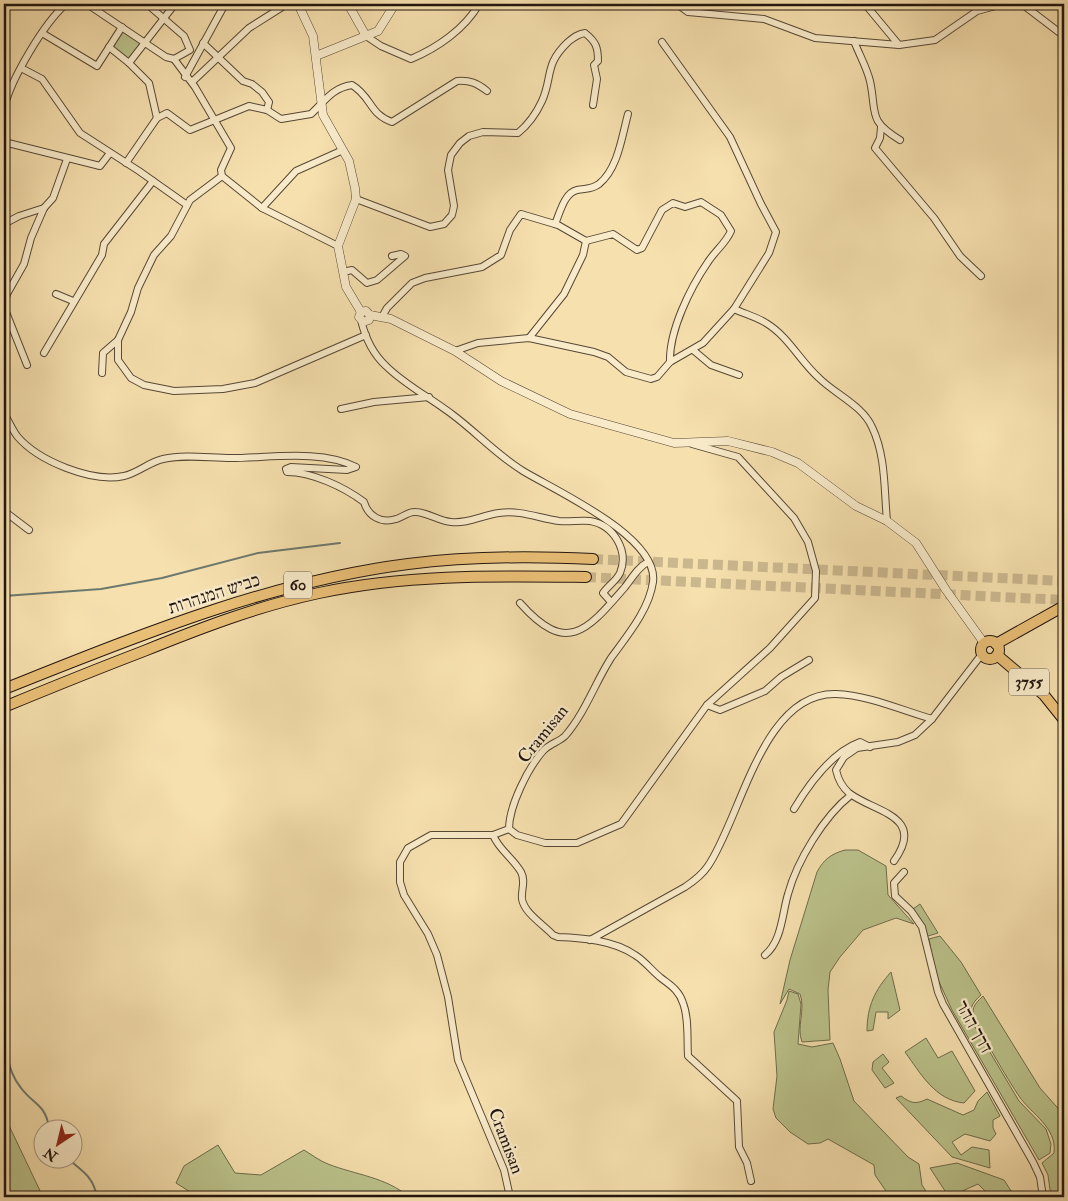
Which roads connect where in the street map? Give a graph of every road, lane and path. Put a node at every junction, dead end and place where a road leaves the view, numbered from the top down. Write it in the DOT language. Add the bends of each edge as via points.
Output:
graph roads {
  1 [pos="66,4"];
  2 [pos="87,4"];
  3 [pos="147,4"];
  4 [pos="174,4"];
  5 [pos="226,4"];
  6 [pos="287,4"];
  7 [pos="298,4"];
  8 [pos="348,4"];
  9 [pos="395,4"];
  10 [pos="479,4"];
  11 [pos="677,4"];
  12 [pos="865,4"];
  13 [pos="973,4"];
  14 [pos="1003,4"];
  15 [pos="1022,4"];
  16 [pos="97,6"];
  17 [pos="977,11"];
  18 [pos="163,18"];
  19 [pos="122,27"];
  20 [pos="42,33"];
  21 [pos="366,36"];
  22 [pos="1064,36"];
  23 [pos="854,41"];
  24 [pos="143,42"];
  25 [pos="662,42"];
  26 [pos="203,44"];
  27 [pos="899,44"];
  28 [pos="109,48"];
  29 [pos="316,56"];
  30 [pos="220,57"];
  31 [pos="174,59"];
  32 [pos="129,62"];
  33 [pos="21,68"];
  34 [pos="185,77"];
  35 [pos="192,82"];
  36 [pos="487,91"];
  37 [pos="593,104"];
  38 [pos="320,106"];
  39 [pos="4,108"];
  40 [pos="267,110"];
  41 [pos="628,114"];
  42 [pos="157,118"];
  43 [pos="214,120"];
  44 [pos="882,127"];
  45 [pos="900,140"];
  46 [pos="4,142"];
  47 [pos="343,150"];
  48 [pos="110,152"];
  49 [pos="67,159"];
  50 [pos="126,163"];
  51 [pos="222,176"];
  52 [pos="153,181"];
  53 [pos="356,199"];
  54 [pos="187,205"];
  55 [pos="44,208"];
  56 [pos="262,208"];
  57 [pos="4,224"];
  58 [pos="555,224"];
  59 [pos="586,241"];
  60 [pos="338,246"];
  61 [pos="392,256"];
  62 [pos="343,272"];
  63 [pos="981,276"];
  64 [pos="56,294"];
  65 [pos="73,301"];
  66 [pos="4,306"];
  67 [pos="734,309"];
  68 [pos="381,317"];
  69 [pos="366,322"];
  70 [pos="529,338"];
  71 [pos="118,340"];
  72 [pos="693,350"];
  73 [pos="455,351"];
  74 [pos="44,353"];
  75 [pos="670,362"];
  76 [pos="27,365"];
  77 [pos="102,373"];
  78 [pos="739,375"];
  79 [pos="428,397"];
  80 [pos="341,409"];
  81 [pos="4,412"];
  82 [pos="691,444"];
  83 [pos="4,511"];
  84 [pos="887,522"];
  85 [pos="29,530"];
  86 [pos="593,559"];
  87 [pos="648,562"];
  88 [pos="586,577"];
  89 [pos="520,602"];
  90 [pos="610,602"];
  91 [pos="1064,606"];
  92 [pos="984,643"];
  93 [pos="996,644"];
  94 [pos="982,654"];
  95 [pos="997,655"];
  96 [pos="809,660"];
  97 [pos="4,689"];
  98 [pos="707,705"];
  99 [pos="4,707"];
  100 [pos="1062,713"];
  101 [pos="932,719"];
  102 [pos="871,747"];
  103 [pos="851,795"];
  104 [pos="794,809"];
  105 [pos="509,829"];
  106 [pos="493,835"];
  107 [pos="894,861"];
  108 [pos="904,872"];
  109 [pos="590,940"];
  110 [pos="765,954"];
  111 [pos="751,1181"];
  112 [pos="510,1197"];
  113 [pos="1043,1197"];
  1 -- 20 [label="street" via="55,13"];
  2 -- 16 [label="street"];
  3 -- 18 [label="street"];
  4 -- 18 [label="street"];
  5 -- 26 [label="street"];
  6 -- 30 [label="street" via="249,28"];
  7 -- 29 [label="street" via="313,36"];
  8 -- 21 [label="street"];
  9 -- 21 [label="street" via="378,31"];
  10 -- 21 [label="street" via="474,14 435,48 411,59"];
  11 -- 23 [label="street" via="688,12 764,19 816,38"];
  12 -- 27 [label="street"];
  13 -- 17 [label="street"];
  14 -- 17 [label="street"];
  15 -- 22 [label="street"];
  16 -- 19 [label="street"];
  17 -- 27 [label="street" via="935,40"];
  18 -- 24 [label="street"];
  18 -- 31 [label="street" via="184,36 190,50"];
  19 -- 24 [label="street"];
  19 -- 28 [label="street"];
  20 -- 28 [label="street" via="96,66"];
  20 -- 33 [label="street"];
  21 -- 29 [label="street"];
  23 -- 27 [label="street"];
  23 -- 44 [label="street" via="870,81 876,119"];
  24 -- 31 [label="street"];
  24 -- 32 [label="street"];
  25 -- 67 [label="street" via="730,137 776,232 769,253"];
  26 -- 30 [label="street"];
  26 -- 34 [label="street"];
  28 -- 32 [label="street"];
  29 -- 38 [label="street"];
  30 -- 35 [label="street"];
  30 -- 40 [label="street" via="243,81 262,92 269,102"];
  31 -- 34 [label="street"];
  32 -- 42 [label="street" via="149,83"];
  33 -- 39 [label="street" via="8,91"];
  33 -- 48 [label="street" via="42,79 80,133"];
  34 -- 35 [label="street"];
  35 -- 43 [label="street"];
  36 -- 38 [label="street" via="467,80 458,82 392,122 380,118 364,92 352,85 330,93"];
  37 -- 53 [label="street" via="598,47 595,40 585,33 579,34 555,55 542,101 526,127 518,133 483,132 470,136 451,155 448,170 454,206 452,215 444,224 430,227"];
  38 -- 40 [label="street" via="311,114 281,119"];
  38 -- 47 [label="street"];
  40 -- 43 [label="street" via="249,106"];
  41 -- 58 [label="street" via="607,176 589,190 568,194"];
  42 -- 43 [label="street" via="167,113 190,130"];
  42 -- 50 [label="street"];
  43 -- 51 [label="street" via="230,148 221,170"];
  44 -- 45 [label="street"];
  44 -- 63 [label="street" via="875,148 934,218 960,256"];
  46 -- 49 [label="street"];
  47 -- 53 [label="street" via="349,161"];
  47 -- 56 [label="street" via="296,171"];
  48 -- 49 [label="street" via="100,166"];
  48 -- 50 [label="street"];
  49 -- 55 [label="street" via="53,198"];
  50 -- 52 [label="street"];
  51 -- 54 [label="street"];
  51 -- 56 [label="street"];
  52 -- 54 [label="street"];
  52 -- 65 [label="street" via="104,244 102,255"];
  53 -- 60 [label="street"];
  54 -- 71 [label="street" via="171,236 154,255"];
  55 -- 57 [label="street"];
  55 -- 66 [label="street" via="24,264"];
  56 -- 60 [label="street"];
  58 -- 59 [label="street"];
  58 -- 68 [label="street" via="521,214 510,230 501,255 482,268 412,283"];
  59 -- 70 [label="street" via="564,294"];
  59 -- 75 [label="street" via="612,234 637,250 642,248 662,210 673,203 685,207 701,202 721,215 731,231 688,296 669,347"];
  60 -- 62 [label="street"];
  61 -- 62 [label="street" via="405,256 377,280 367,283 352,270"];
  62 -- 69 [label="street" via="346,287"];
  64 -- 65 [label="street"];
  65 -- 74 [label="street"];
  66 -- 76 [label="street"];
  67 -- 72 [label="street"];
  67 -- 84 [label="street" via="766,322 786,338 800,360 820,380 854,405 871,425 880,447"];
  68 -- 69 [label="street"];
  68 -- 69 [label="street"];
  68 -- 73 [label="street"];
  69 -- 71 [label="street" via="255,383 223,389 174,391 144,385 131,378 118,360"];
  69 -- 79 [label="street, Cramisan" via="371,348 385,366"];
  70 -- 73 [label="street" via="478,343"];
  70 -- 75 [label="street" via="594,352 608,357 626,372 650,379 657,377"];
  71 -- 77 [label="street" via="103,353"];
  72 -- 75 [label="street"];
  72 -- 78 [label="street" via="711,365"];
  73 -- 82 [label="street" via="501,381 570,414 674,443"];
  79 -- 80 [label="street"];
  79 -- 87 [label="street, Cramisan" via="455,416 502,458 609,521 631,538"];
  81 -- 90 [label="street" via="17,436 32,448 59,465 85,474 124,476 161,459 281,454 323,458 356,467 347,470 291,467 286,470 319,479 356,496 364,502 371,516 379,520 394,520 414,512 451,522 498,513 526,512 556,520 590,521 602,525 620,542 620,573 602,593"];
  82 -- 84 [label="street" via="728,441 772,452 798,463 856,506"];
  82 -- 98 [label="street" via="738,457 758,476 794,518 808,542 816,571 815,598 770,648"];
  83 -- 85 [label="street"];
  84 -- 92 [label="street" via="916,543"];
  86 -- 97 [label="main road, כביש המנהרות / 60" via="539,556 460,558 408,564 288,587 197,615"];
  87 -- 90 [label="street"];
  87 -- 105 [label="street, Cramisan" via="653,582 636,622 564,736 544,750 534,765 515,800"];
  88 -- 99 [label="main road, כביש המנהרות / 60" via="438,577 321,592 208,625"];
  89 -- 90 [label="street" via="548,627 571,634 587,626"];
  91 -- 93 [label="main road"];
  92 -- 93 [label="main road" via="992,641"];
  92 -- 94 [label="main road" via="980,650"];
  93 -- 95 [label="main road"];
  94 -- 95 [label="main road" via="988,659"];
  94 -- 101 [label="street"];
  95 -- 100 [label="main road, 3755"];
  96 -- 98 [label="street" via="781,676 765,691 720,710"];
  98 -- 105 [label="street" via="622,824 577,843 545,843 517,835"];
  101 -- 102 [label="street" via="915,735"];
  101 -- 109 [label="street" via="836,694 802,703 774,730 717,851 699,876"];
  102 -- 103 [label="street" via="857,748 844,757 836,770 838,779"];
  102 -- 104 [label="street" via="860,742 848,746 828,764"];
  103 -- 107 [label="street" via="886,811 899,823 904,836 902,850"];
  103 -- 110 [label="street" via="838,805 800,863 788,892 777,939"];
  105 -- 106 [label="street, Cramisan"];
  106 -- 109 [label="street" via="523,874 522,902 534,916 558,937"];
  106 -- 112 [label="street, Cramisan" via="431,835 408,848 400,862 400,882 437,955 448,997 458,1060 504,1170"];
  108 -- 113 [label="street, דרך ההר" via="894,883 895,896 922,927 938,992 1033,1162 1040,1177"];
  109 -- 111 [label="street" via="612,944 634,954 678,992 684,1003 688,1056 738,1101 739,1147"];
}
